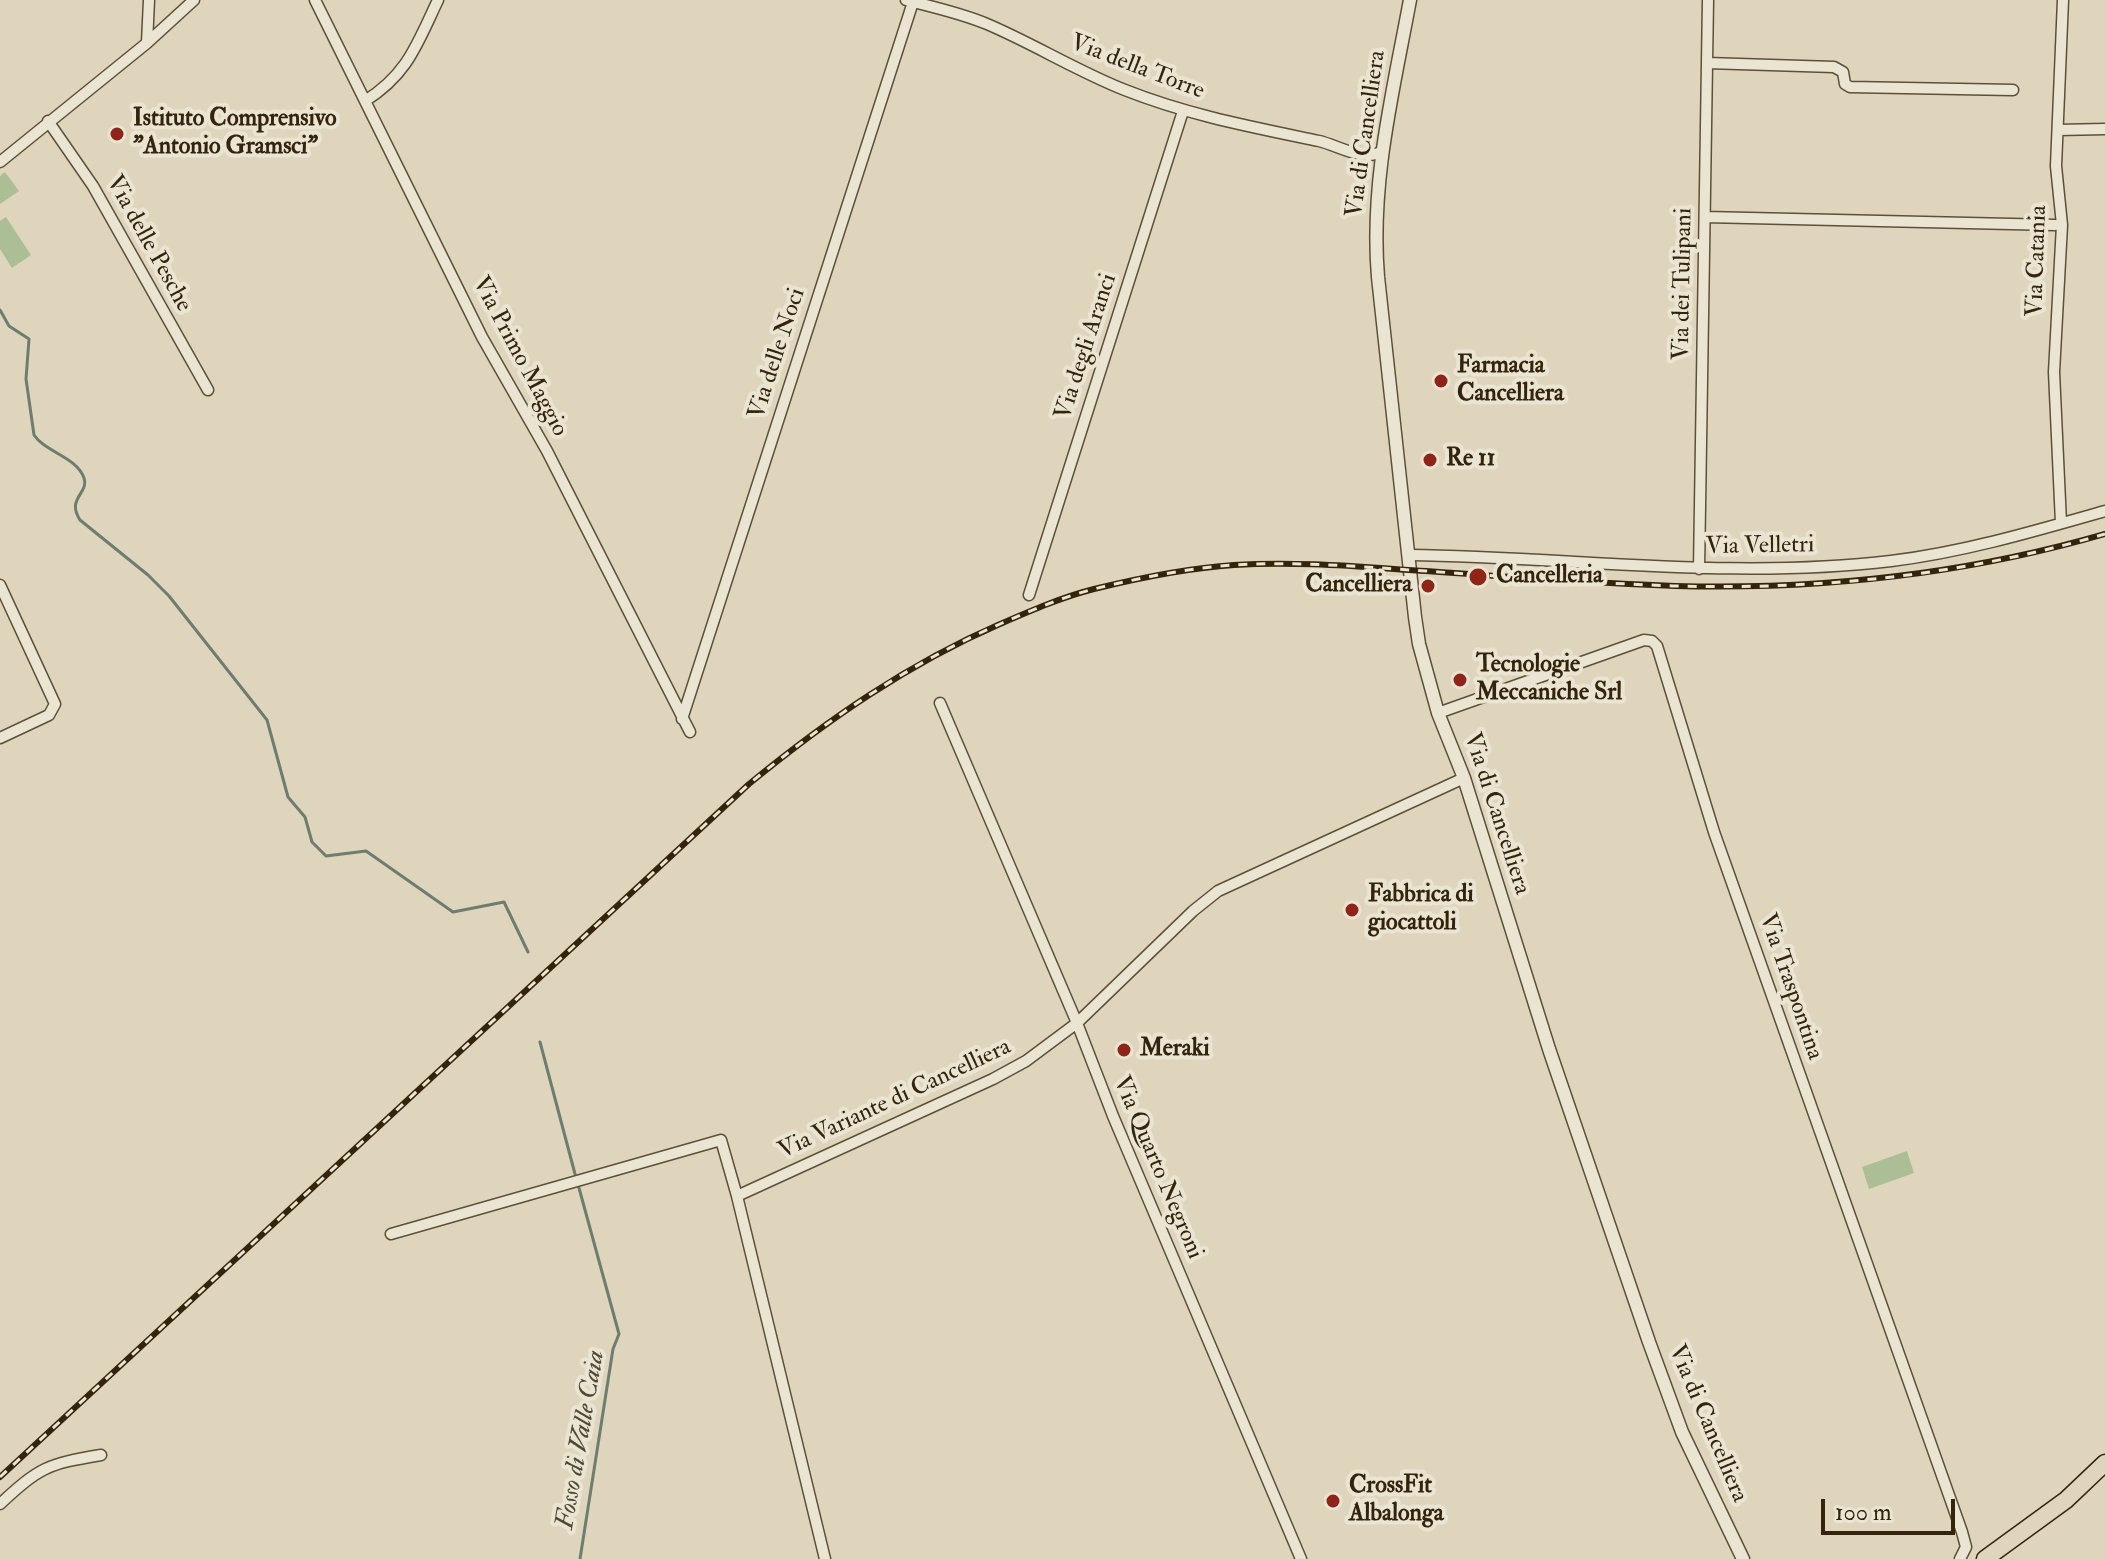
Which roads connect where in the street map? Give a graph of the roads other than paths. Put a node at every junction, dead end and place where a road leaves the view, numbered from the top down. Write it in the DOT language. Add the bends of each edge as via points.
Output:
graph roads {
  1 [pos="149,0"];
  2 [pos="194,0"];
  3 [pos="315,0"];
  4 [pos="438,0"];
  5 [pos="1410,0"];
  6 [pos="1708,0"];
  7 [pos="2063,0"];
  8 [pos="910,1"];
  9 [pos="147,43"];
  10 [pos="1707,63"];
  11 [pos="2013,90"];
  12 [pos="365,101"];
  13 [pos="1183,111"];
  14 [pos="48,121"];
  15 [pos="2105,129"];
  16 [pos="2058,130"];
  17 [pos="1382,151"];
  18 [pos="1360,154"];
  19 [pos="0,162"];
  20 [pos="1378,182"];
  21 [pos="1705,217"];
  22 [pos="2055,225"];
  23 [pos="208,390"];
  24 [pos="2105,511"];
  25 [pos="2061,523"];
  26 [pos="1410,555"];
  27 [pos="1699,569"];
  28 [pos="0,585"];
  29 [pos="1029,595"];
  30 [pos="940,703"];
  31 [pos="1438,713"];
  32 [pos="682,719"];
  33 [pos="690,732"];
  34 [pos="0,738"];
  35 [pos="1464,778"];
  36 [pos="1077,1023"];
  37 [pos="737,1196"];
  38 [pos="391,1234"];
  39 [pos="101,1455"];
  40 [pos="2105,1463"];
  41 [pos="0,1504"];
  42 [pos="825,1559"];
  43 [pos="1301,1559"];
  44 [pos="1743,1559"];
  45 [pos="1960,1559"];
  46 [pos="1985,1559"];
  1 -- 9 [label="street"];
  2 -- 9 [label="street"];
  3 -- 12 [label="street, Via Primo Maggio"];
  4 -- 12 [label="street" via="402,70"];
  5 -- 17 [label="street, Via di Cancelliera"];
  6 -- 10 [label="street, Via dei Tulipani"];
  7 -- 16 [label="street, Via Catania"];
  8 -- 13 [label="street, Via della Torre" via="985,23 1093,77"];
  8 -- 32 [label="street, Via delle Noci"];
  9 -- 14 [label="street"];
  10 -- 11 [label="street" via="1834,67 1842,70 1850,87"];
  10 -- 21 [label="street, Via dei Tulipani"];
  12 -- 32 [label="street, Via Primo Maggio"];
  13 -- 18 [label="street, Via della Torre"];
  13 -- 29 [label="street, Via degli Aranci"];
  14 -- 19 [label="street"];
  14 -- 23 [label="street, Via delle Pesche" via="93,186"];
  15 -- 16 [label="street"];
  16 -- 25 [label="street, Via Catania" via="2062,225 2054,372"];
  17 -- 18 [label="street, Via della Torre"];
  17 -- 20 [label="street, Via di Cancelliera"];
  18 -- 20 [label="street"];
  20 -- 26 [label="street, Via di Cancelliera" via="1376,262"];
  21 -- 22 [label="street"];
  21 -- 27 [label="street, Via dei Tulipani"];
  24 -- 25 [label="street, Via Velletri"];
  25 -- 27 [label="street, Via Velletri" via="1896,560"];
  26 -- 27 [label="street, Via Velletri"];
  26 -- 31 [label="street, Via di Cancelliera" via="1419,644"];
  28 -- 34 [label="street" via="55,704 49,715"];
  30 -- 36 [label="street, Via Quarto Negroni"];
  31 -- 35 [label="street, Via di Cancelliera"];
  31 -- 45 [label="street, Via Traspontina" via="1644,640 1657,646 1714,832 1962,1532 1966,1547"];
  32 -- 33 [label="street, Via Primo Maggio"];
  35 -- 36 [label="street, Via Variante di Cancelliera" via="1218,891"];
  35 -- 44 [label="street, Via di Cancelliera" via="1639,1316 1682,1432"];
  36 -- 37 [label="street, Via Variante di Cancelliera" via="1004,1074"];
  36 -- 43 [label="street, Via Quarto Negroni"];
  37 -- 38 [label="street" via="721,1140"];
  37 -- 42 [label="street"];
  39 -- 41 [label="street" via="50,1465"];
  40 -- 46 [label="main road" via="2066,1500"];
}
